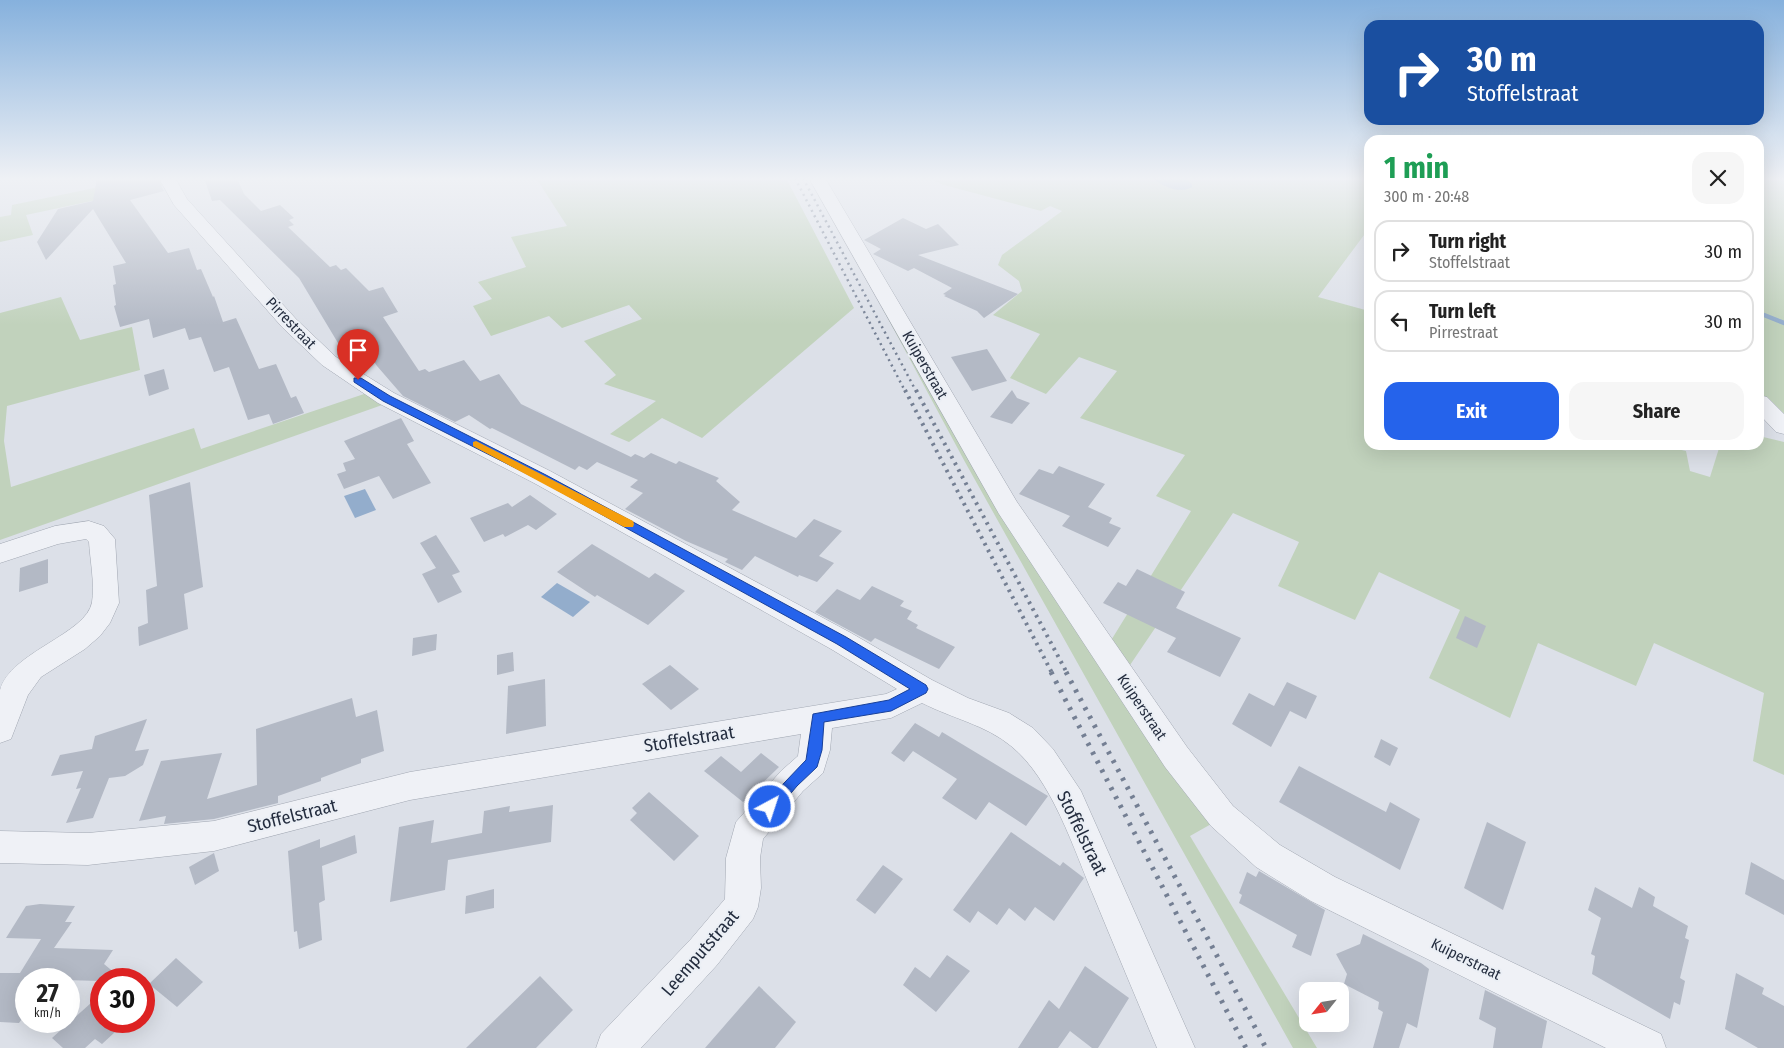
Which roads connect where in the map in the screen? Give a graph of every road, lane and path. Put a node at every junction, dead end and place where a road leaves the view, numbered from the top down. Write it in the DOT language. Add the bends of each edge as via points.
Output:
graph roads {
  1 [pos="203,227"];
  2 [pos="844,227"];
  3 [pos="1764,407"];
  4 [pos="1784,427"];
  5 [pos="0,554"];
  6 [pos="922,689"];
  7 [pos="818,718"];
  8 [pos="0,730"];
  9 [pos="0,847"];
  10 [pos="615,1048"];
  11 [pos="1176,1048"];
  12 [pos="1647,1048"];
  1 -- 6 [label="street, Pirrestraat" via="289,323 329,361 386,398 542,477 842,641"];
  2 -- 12 [label="street, Kuiperstraat" via="1008,508 1176,756 1222,816 1268,856 1323,889"];
  3 -- 4 [label="street"];
  5 -- 8 [label="street" via="72,531 98,533 102,539 106,603 90,628 31,669 14,689"];
  6 -- 7 [label="street, Stoffelstraat" via="891,706"];
  6 -- 11 [label="street, Stoffelstraat" via="998,722 1022,738 1042,759 1070,801 1087,836"];
  7 -- 9 [label="street, Stoffelstraat" via="410,786 214,836 88,849"];
  7 -- 10 [label="street, Leemputstraat" via="812,763 792,781 748,833 743,858 741,907"];
}
